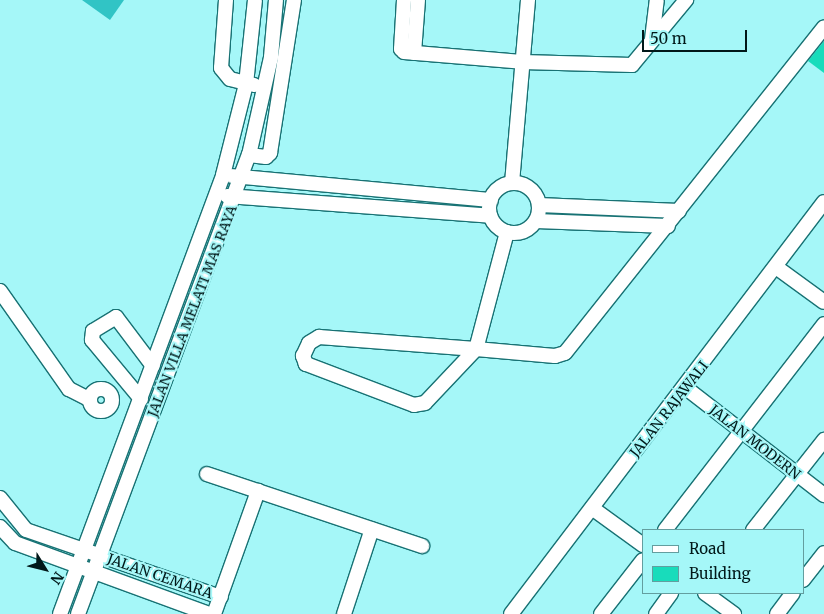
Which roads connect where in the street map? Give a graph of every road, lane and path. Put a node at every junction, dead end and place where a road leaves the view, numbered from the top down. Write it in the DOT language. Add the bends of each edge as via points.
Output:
graph roads {
  1 [pos="226,0"];
  2 [pos="255,0"];
  3 [pos="404,0"];
  4 [pos="418,0"];
  5 [pos="528,0"];
  6 [pos="656,0"];
  7 [pos="686,0"];
  8 [pos="276,2"];
  9 [pos="294,2"];
  10 [pos="824,26"];
  11 [pos="652,40"];
  12 [pos="414,53"];
  13 [pos="522,62"];
  14 [pos="246,84"];
  15 [pos="266,86"];
  16 [pos="283,87"];
  17 [pos="249,155"];
  18 [pos="223,175"];
  19 [pos="241,178"];
  20 [pos="512,183"];
  21 [pos="217,194"];
  22 [pos="235,198"];
  23 [pos="491,200"];
  24 [pos="824,202"];
  25 [pos="539,205"];
  26 [pos="679,211"];
  27 [pos="490,216"];
  28 [pos="536,221"];
  29 [pos="668,226"];
  30 [pos="508,232"];
  31 [pos="776,267"];
  32 [pos="0,291"];
  33 [pos="824,302"];
  34 [pos="824,324"];
  35 [pos="476,349"];
  36 [pos="153,366"];
  37 [pos="686,388"];
  38 [pos="89,399"];
  39 [pos="141,399"];
  40 [pos="741,432"];
  41 [pos="824,440"];
  42 [pos="207,474"];
  43 [pos="796,475"];
  44 [pos="258,491"];
  45 [pos="824,495"];
  46 [pos="0,498"];
  47 [pos="592,508"];
  48 [pos="0,527"];
  49 [pos="372,529"];
  50 [pos="666,529"];
  51 [pos="754,529"];
  52 [pos="642,544"];
  53 [pos="422,546"];
  54 [pos="84,549"];
  55 [pos="824,553"];
  56 [pos="100,555"];
  57 [pos="642,561"];
  58 [pos="77,567"];
  59 [pos="93,573"];
  60 [pos="804,579"];
  61 [pos="670,594"];
  62 [pos="706,594"];
  63 [pos="792,594"];
  64 [pos="220,597"];
  65 [pos="60,614"];
  66 [pos="78,614"];
  67 [pos="209,614"];
  68 [pos="214,614"];
  69 [pos="344,614"];
  70 [pos="511,614"];
  71 [pos="601,614"];
  72 [pos="656,614"];
  73 [pos="734,614"];
  74 [pos="776,614"];
  1 -- 14 [label="street" via="221,68 230,79"];
  2 -- 14 [label="street, JALAN VILLA MELATI MAS RAYA"];
  3 -- 12 [label="street" via="400,49"];
  4 -- 12 [label="street"];
  5 -- 13 [label="street"];
  6 -- 11 [label="street"];
  7 -- 11 [label="street"];
  8 -- 9 [label="street"];
  8 -- 15 [label="street, JALAN VILLA MELATI MAS RAYA"];
  9 -- 16 [label="street"];
  10 -- 26 [label="street"];
  11 -- 13 [label="street" via="642,58 632,65"];
  12 -- 13 [label="street"];
  13 -- 20 [label="street"];
  14 -- 15 [label="street"];
  14 -- 18 [label="street, JALAN VILLA MELATI MAS RAYA"];
  15 -- 16 [label="street"];
  15 -- 17 [label="street, JALAN VILLA MELATI MAS RAYA"];
  16 -- 17 [label="street" via="268,156"];
  17 -- 19 [label="street, JALAN VILLA MELATI MAS RAYA"];
  18 -- 19 [label="street"];
  18 -- 21 [label="street, JALAN VILLA MELATI MAS RAYA"];
  19 -- 22 [label="street, JALAN VILLA MELATI MAS RAYA"];
  19 -- 23 [label="street"];
  20 -- 23 [label="street" via="501,187"];
  20 -- 25 [label="street" via="532,190"];
  21 -- 22 [label="street"];
  21 -- 36 [label="street, JALAN VILLA MELATI MAS RAYA"];
  22 -- 27 [label="street"];
  22 -- 56 [label="street, JALAN VILLA MELATI MAS RAYA"];
  23 -- 27 [label="street"];
  24 -- 31 [label="street, JALAN RAJAWALI"];
  25 -- 26 [label="street"];
  25 -- 28 [label="street"];
  26 -- 29 [label="street"];
  27 -- 30 [label="street"];
  28 -- 29 [label="street"];
  28 -- 30 [label="street" via="524,232"];
  29 -- 35 [label="street" via="565,353 555,356"];
  30 -- 35 [label="street"];
  31 -- 33 [label="street"];
  31 -- 37 [label="street, JALAN RAJAWALI"];
  32 -- 38 [label="street" via="69,389"];
  34 -- 40 [label="street"];
  35 -- 35 [label="street" via="319,337 309,343 303,356 306,364 419,405"];
  36 -- 39 [label="street, JALAN VILLA MELATI MAS RAYA"];
  36 -- 39 [label="street" via="116,317 93,331 92,340"];
  37 -- 40 [label="street, JALAN MODERN"];
  37 -- 47 [label="street, JALAN RAJAWALI"];
  39 -- 54 [label="street, JALAN VILLA MELATI MAS RAYA"];
  40 -- 43 [label="street, JALAN MODERN"];
  40 -- 50 [label="street"];
  41 -- 43 [label="street"];
  42 -- 44 [label="street"];
  43 -- 45 [label="street, JALAN MODERN"];
  43 -- 51 [label="street"];
  44 -- 49 [label="street"];
  44 -- 64 [label="street"];
  46 -- 54 [label="street, JALAN CEMARA" via="26,530"];
  47 -- 52 [label="street"];
  47 -- 70 [label="street, JALAN RAJAWALI"];
  48 -- 58 [label="street, JALAN CEMARA" via="15,543"];
  49 -- 53 [label="street"];
  49 -- 69 [label="street"];
  54 -- 56 [label="street, JALAN CEMARA"];
  54 -- 58 [label="street, JALAN VILLA MELATI MAS RAYA"];
  55 -- 60 [label="street"];
  56 -- 59 [label="street, JALAN VILLA MELATI MAS RAYA"];
  56 -- 64 [label="street, JALAN CEMARA"];
  57 -- 71 [label="street"];
  58 -- 59 [label="street, JALAN CEMARA"];
  58 -- 65 [label="street, JALAN VILLA MELATI MAS RAYA"];
  59 -- 66 [label="street, JALAN VILLA MELATI MAS RAYA"];
  59 -- 67 [label="street, JALAN CEMARA"];
  61 -- 72 [label="street"];
  62 -- 73 [label="street"];
  63 -- 74 [label="street"];
  64 -- 68 [label="street"];
}
